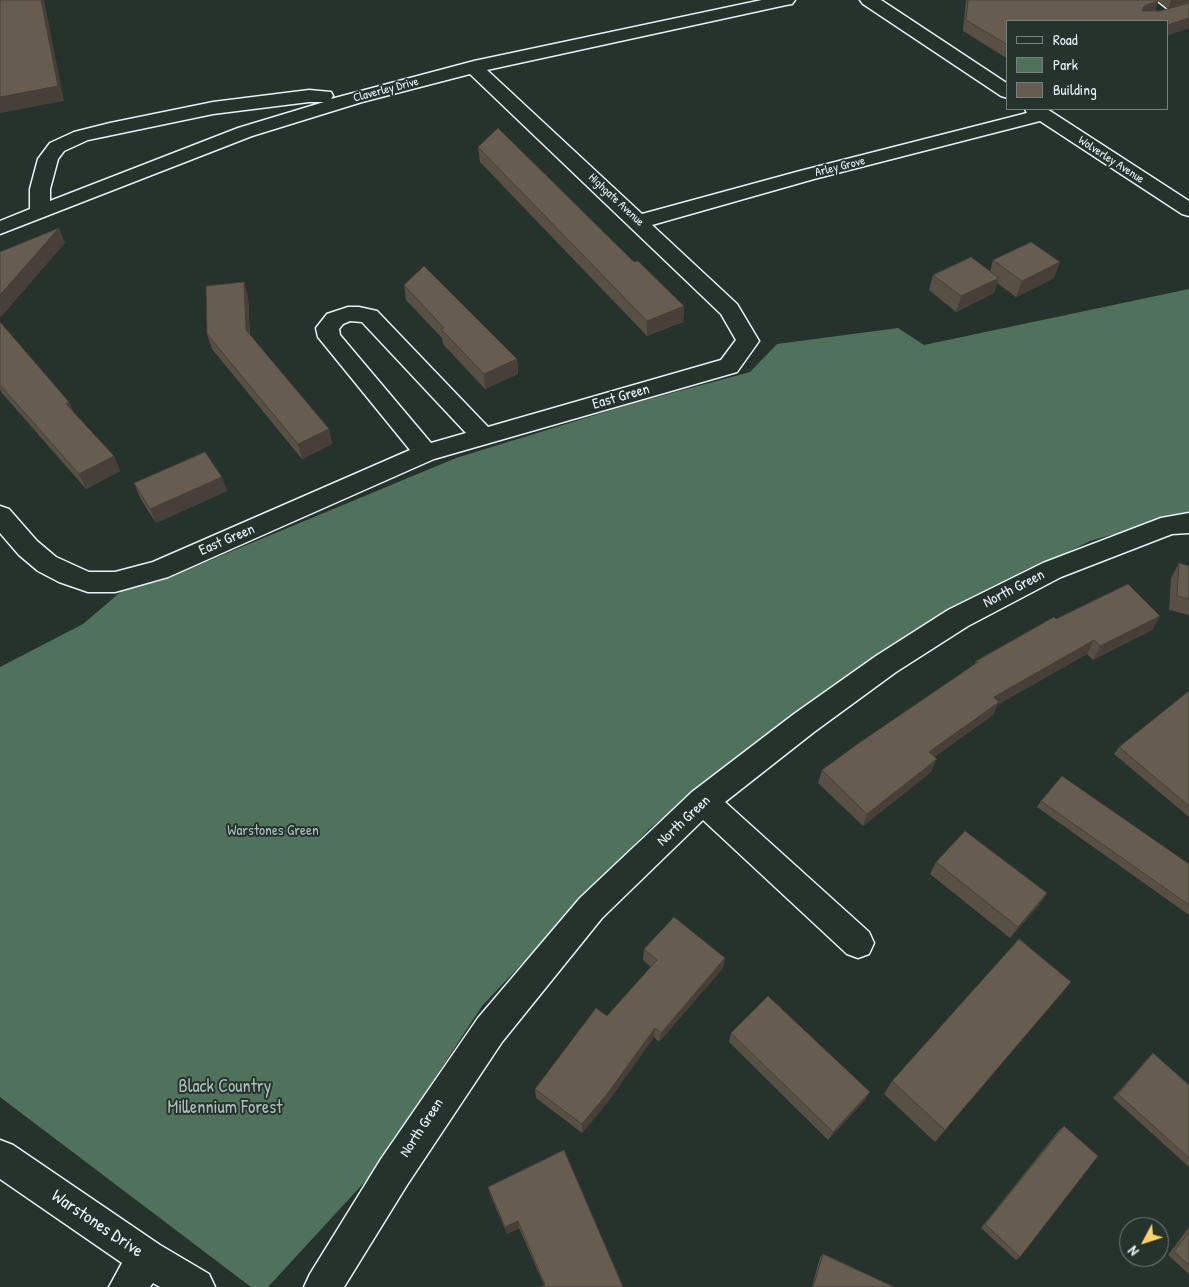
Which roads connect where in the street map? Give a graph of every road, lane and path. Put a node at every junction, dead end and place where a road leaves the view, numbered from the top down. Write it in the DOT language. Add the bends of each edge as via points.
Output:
graph roads {
  1 [pos="786,0"];
  2 [pos="869,0"];
  3 [pos="1147,0"];
  4 [pos="1152,19"];
  5 [pos="474,67"];
  6 [pos="1006,91"];
  7 [pos="355,98"];
  8 [pos="1038,112"];
  9 [pos="1189,210"];
  10 [pos="40,213"];
  11 [pos="638,222"];
  12 [pos="0,228"];
  13 [pos="748,341"];
  14 [pos="483,436"];
  15 [pos="426,454"];
  16 [pos="0,516"];
  17 [pos="1189,523"];
  18 [pos="703,801"];
  19 [pos="858,943"];
  20 [pos="0,1158"];
  21 [pos="138,1273"];
  22 [pos="196,1287"];
  23 [pos="323,1287"];
  1 -- 5 [label="street, Claverley Drive"];
  2 -- 6 [label="street"];
  3 -- 4 [label="lane" via="1170,13"];
  5 -- 7 [label="street, Claverley Drive"];
  5 -- 11 [label="street, Highgate Avenue"];
  7 -- 10 [label="street, Claverley Drive" via="245,132"];
  7 -- 10 [label="street" via="309,96 213,108 81,136 57,147 48,159 40,188"];
  8 -- 9 [label="street, Wolverley Avenue"];
  8 -- 11 [label="street, Arley Grove"];
  10 -- 12 [label="street, Claverley Drive"];
  11 -- 13 [label="street, Highgate Avenue" via="730,309"];
  13 -- 14 [label="street, East Green" via="729,366"];
  14 -- 15 [label="street, East Green"];
  14 -- 15 [label="street" via="370,316 348,314 335,319 327,328 329,337"];
  15 -- 16 [label="street, East Green" via="159,570 115,582 88,582 47,564"];
  17 -- 18 [label="street, North Green" via="1170,525 1052,570 958,618 812,717"];
  18 -- 19 [label="street"];
  18 -- 23 [label="street, North Green" via="592,908 490,1030 394,1172"];
  20 -- 21 [label="street, Warstones Drive"];
  21 -- 22 [label="street, Warstones Drive"];
}
